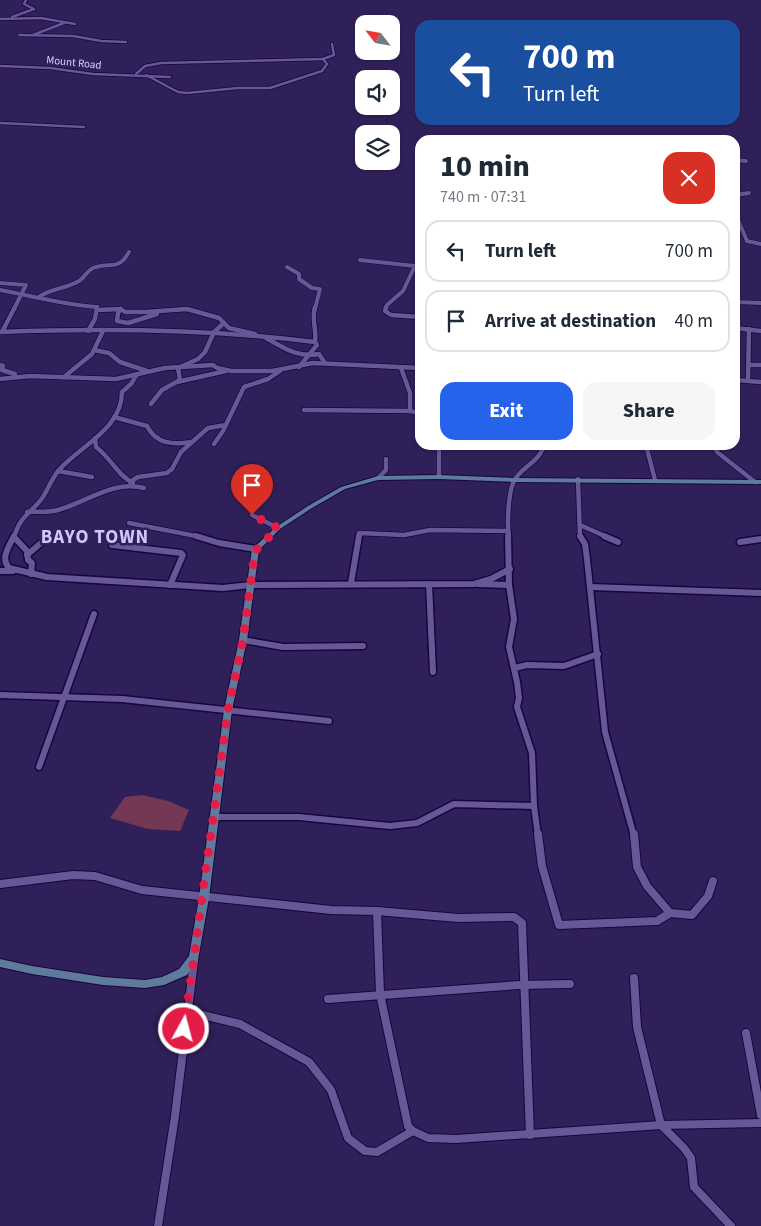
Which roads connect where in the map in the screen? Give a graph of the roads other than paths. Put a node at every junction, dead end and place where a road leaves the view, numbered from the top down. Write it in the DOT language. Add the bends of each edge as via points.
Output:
graph roads {
  1 [pos="26,0"];
  2 [pos="8,18"];
  3 [pos="0,19"];
  4 [pos="66,22"];
  5 [pos="75,24"];
  6 [pos="19,35"];
  7 [pos="31,36"];
  8 [pos="126,42"];
  9 [pos="332,44"];
  10 [pos="323,59"];
  11 [pos="0,66"];
  12 [pos="136,74"];
  13 [pos="146,75"];
  14 [pos="170,78"];
  15 [pos="0,123"];
  16 [pos="84,126"];
  17 [pos="740,160"];
  18 [pos="746,161"];
  19 [pos="748,193"];
  20 [pos="740,194"];
  21 [pos="740,226"];
  22 [pos="742,231"];
  23 [pos="761,244"];
  24 [pos="129,252"];
  25 [pos="360,260"];
  26 [pos="415,266"];
  27 [pos="415,266"];
  28 [pos="287,267"];
  29 [pos="0,283"];
  30 [pos="0,290"];
  31 [pos="21,295"];
  32 [pos="39,297"];
  33 [pos="740,302"];
  34 [pos="761,303"];
  35 [pos="121,309"];
  36 [pos="97,310"];
  37 [pos="166,310"];
  38 [pos="415,317"];
  39 [pos="224,323"];
  40 [pos="740,328"];
  41 [pos="750,329"];
  42 [pos="88,331"];
  43 [pos="761,331"];
  44 [pos="1,332"];
  45 [pos="103,332"];
  46 [pos="214,332"];
  47 [pos="259,335"];
  48 [pos="315,342"];
  49 [pos="94,350"];
  50 [pos="306,357"];
  51 [pos="325,363"];
  52 [pos="0,365"];
  53 [pos="748,365"];
  54 [pos="761,365"];
  55 [pos="299,367"];
  56 [pos="178,368"];
  57 [pos="401,368"];
  58 [pos="415,368"];
  59 [pos="228,370"];
  60 [pos="282,370"];
  61 [pos="152,372"];
  62 [pos="137,374"];
  63 [pos="30,376"];
  64 [pos="64,377"];
  65 [pos="0,379"];
  66 [pos="740,380"];
  67 [pos="748,380"];
  68 [pos="177,382"];
  69 [pos="761,382"];
  70 [pos="151,404"];
  71 [pos="304,410"];
  72 [pos="410,411"];
  73 [pos="415,412"];
  74 [pos="114,417"];
  75 [pos="226,425"];
  76 [pos="95,438"];
  77 [pos="193,441"];
  78 [pos="214,444"];
  79 [pos="439,450"];
  80 [pos="543,450"];
  81 [pos="647,450"];
  82 [pos="716,450"];
  83 [pos="386,459"];
  84 [pos="58,471"];
  85 [pos="120,476"];
  86 [pos="143,476"];
  87 [pos="92,477"];
  88 [pos="439,477"];
  89 [pos="378,478"];
  90 [pos="578,479"];
  91 [pos="514,480"];
  92 [pos="655,480"];
  93 [pos="130,482"];
  94 [pos="758,482"];
  95 [pos="137,485"];
  96 [pos="144,488"];
  97 [pos="36,503"];
  98 [pos="44,511"];
  99 [pos="27,512"];
  100 [pos="252,515"];
  101 [pos="129,523"];
  102 [pos="580,525"];
  103 [pos="278,528"];
  104 [pos="508,531"];
  105 [pos="14,537"];
  106 [pos="761,539"];
  107 [pos="618,542"];
  108 [pos="740,542"];
  109 [pos="41,543"];
  110 [pos="112,545"];
  111 [pos="256,550"];
  112 [pos="27,556"];
  113 [pos="510,569"];
  114 [pos="0,571"];
  115 [pos="18,571"];
  116 [pos="31,574"];
  117 [pos="351,583"];
  118 [pos="429,584"];
  119 [pos="474,584"];
  120 [pos="170,585"];
  121 [pos="250,585"];
  122 [pos="509,585"];
  123 [pos="591,587"];
  124 [pos="761,593"];
  125 [pos="94,614"];
  126 [pos="243,640"];
  127 [pos="364,646"];
  128 [pos="598,654"];
  129 [pos="515,668"];
  130 [pos="433,672"];
  131 [pos="0,695"];
  132 [pos="65,697"];
  133 [pos="228,710"];
  134 [pos="330,720"];
  135 [pos="38,767"];
  136 [pos="534,806"];
  137 [pos="215,817"];
  138 [pos="713,881"];
  139 [pos="0,884"];
  140 [pos="204,898"];
  141 [pos="377,911"];
  142 [pos="670,913"];
  143 [pos="194,957"];
  144 [pos="0,963"];
  145 [pos="634,978"];
  146 [pos="570,984"];
  147 [pos="522,985"];
  148 [pos="380,994"];
  149 [pos="328,999"];
  150 [pos="186,1011"];
  151 [pos="746,1032"];
  152 [pos="761,1115"];
  153 [pos="761,1123"];
  154 [pos="661,1125"];
  155 [pos="411,1132"];
  156 [pos="530,1135"];
  157 [pos="158,1226"];
  158 [pos="731,1226"];
  1 -- 2 [label="street" via="24,4 34,9"];
  2 -- 3 [label="street"];
  2 -- 4 [label="street"];
  4 -- 5 [label="street"];
  4 -- 7 [label="street"];
  6 -- 7 [label="street"];
  7 -- 8 [label="street" via="73,36"];
  9 -- 10 [label="street" via="334,55"];
  10 -- 12 [label="street" via="161,63 145,66"];
  10 -- 13 [label="street" via="327,64 322,71 270,88 187,93 178,92"];
  11 -- 12 [label="street, Mount Road" via="93,74"];
  12 -- 13 [label="street, Mount Road"];
  13 -- 14 [label="street, Mount Road"];
  15 -- 16 [label="street"];
  17 -- 18 [label="street"];
  19 -- 20 [label="street"];
  21 -- 22 [label="street"];
  22 -- 23 [label="street" via="747,241"];
  24 -- 32 [label="street" via="117,266 92,268 78,281 46,291"];
  25 -- 27 [label="street"];
  26 -- 38 [label="street" via="403,291 387,305 385,311 391,315"];
  28 -- 48 [label="street" via="299,274 299,279 307,285 320,289 312,318 317,331"];
  29 -- 31 [label="street" via="26,285"];
  30 -- 31 [label="street"];
  31 -- 32 [label="street"];
  31 -- 44 [label="street"];
  32 -- 36 [label="street" via="69,305 97,307"];
  33 -- 34 [label="street"];
  35 -- 36 [label="street"];
  35 -- 37 [label="street" via="125,312"];
  35 -- 37 [label="street" via="117,321 128,324"];
  36 -- 42 [label="street" via="96,319"];
  37 -- 39 [label="street" via="187,309 219,318"];
  39 -- 46 [label="street"];
  39 -- 47 [label="street" via="229,328"];
  40 -- 41 [label="street"];
  41 -- 43 [label="street"];
  41 -- 53 [label="street"];
  42 -- 44 [label="street"];
  42 -- 45 [label="street"];
  45 -- 46 [label="street"];
  45 -- 49 [label="street"];
  46 -- 47 [label="street"];
  46 -- 56 [label="street" via="202,356"];
  47 -- 48 [label="street"];
  47 -- 50 [label="street" via="292,354"];
  48 -- 50 [label="street" via="317,345"];
  49 -- 61 [label="street" via="110,353 120,362"];
  49 -- 64 [label="street"];
  50 -- 51 [label="street" via="319,354"];
  50 -- 55 [label="street"];
  51 -- 55 [label="street"];
  51 -- 57 [label="street"];
  52 -- 63 [label="street" via="9,374"];
  53 -- 54 [label="street"];
  53 -- 67 [label="street"];
  55 -- 60 [label="street"];
  56 -- 59 [label="street" via="213,365"];
  56 -- 61 [label="street"];
  56 -- 68 [label="street" via="180,376"];
  57 -- 58 [label="street"];
  57 -- 72 [label="street" via="410,393"];
  59 -- 60 [label="street"];
  59 -- 68 [label="street"];
  60 -- 75 [label="street" via="244,387"];
  61 -- 62 [label="street"];
  62 -- 64 [label="street" via="116,379"];
  62 -- 74 [label="street" via="132,384 122,392 122,405"];
  63 -- 64 [label="street"];
  63 -- 65 [label="street"];
  66 -- 67 [label="street"];
  67 -- 69 [label="street"];
  68 -- 70 [label="street" via="162,390"];
  71 -- 72 [label="street"];
  72 -- 73 [label="street"];
  74 -- 76 [label="street" via="106,430"];
  74 -- 77 [label="street" via="147,426 157,440 184,444"];
  75 -- 77 [label="street" via="208,428"];
  75 -- 78 [label="street"];
  76 -- 84 [label="street"];
  76 -- 85 [label="street" via="96,446"];
  77 -- 86 [label="street" via="181,452 172,469 162,475"];
  79 -- 88 [label="street"];
  80 -- 91 [label="street"];
  81 -- 92 [label="street"];
  82 -- 94 [label="street"];
  83 -- 89 [label="street" via="387,469"];
  84 -- 87 [label="street"];
  84 -- 97 [label="street"];
  85 -- 86 [label="street"];
  85 -- 93 [label="street"];
  86 -- 93 [label="street"];
  88 -- 89 [label="main road"];
  88 -- 91 [label="main road"];
  89 -- 103 [label="main road" via="343,488"];
  90 -- 91 [label="main road"];
  90 -- 92 [label="main road"];
  90 -- 102 [label="street"];
  91 -- 104 [label="street"];
  92 -- 94 [label="main road"];
  93 -- 95 [label="street"];
  95 -- 96 [label="street"];
  95 -- 98 [label="street" via="98,494 58,510"];
  97 -- 98 [label="street"];
  97 -- 99 [label="street"];
  98 -- 99 [label="street"];
  99 -- 105 [label="street" via="18,523"];
  100 -- 103 [label="street"];
  101 -- 111 [label="street"];
  102 -- 107 [label="street"];
  102 -- 123 [label="street"];
  103 -- 111 [label="main road"];
  104 -- 113 [label="street"];
  104 -- 117 [label="street" via="430,530 404,535 360,533"];
  105 -- 112 [label="street" via="24,547"];
  105 -- 115 [label="street" via="4,556 4,564"];
  106 -- 108 [label="street"];
  109 -- 112 [label="street"];
  110 -- 120 [label="street" via="182,553"];
  111 -- 121 [label="main road"];
  112 -- 116 [label="street" via="32,563"];
  113 -- 119 [label="street"];
  113 -- 122 [label="street"];
  114 -- 115 [label="street"];
  115 -- 116 [label="street"];
  116 -- 120 [label="street"];
  117 -- 118 [label="street"];
  117 -- 121 [label="street"];
  118 -- 119 [label="street"];
  118 -- 130 [label="street"];
  119 -- 122 [label="street"];
  120 -- 121 [label="street" via="222,588"];
  121 -- 126 [label="main road"];
  122 -- 129 [label="street" via="514,619 509,647"];
  123 -- 124 [label="street"];
  123 -- 128 [label="street"];
  125 -- 132 [label="street"];
  126 -- 127 [label="street" via="282,647"];
  126 -- 133 [label="main road"];
  128 -- 129 [label="street" via="564,666 527,664"];
  128 -- 142 [label="street" via="605,732 633,828 637,867 647,886"];
  129 -- 136 [label="street" via="517,707 532,753"];
  131 -- 132 [label="street"];
  132 -- 133 [label="street" via="122,699"];
  132 -- 135 [label="street"];
  133 -- 134 [label="street"];
  133 -- 137 [label="main road"];
  136 -- 137 [label="street" via="454,804 418,823 367,826 298,817"];
  136 -- 142 [label="street" via="542,866 559,926 657,921"];
  137 -- 140 [label="main road"];
  138 -- 142 [label="street" via="708,896 692,915"];
  139 -- 140 [label="street" via="73,875 95,876 142,890"];
  140 -- 141 [label="street"];
  140 -- 143 [label="main road"];
  141 -- 147 [label="street" via="519,919 522,923"];
  141 -- 148 [label="street"];
  143 -- 144 [label="main road" via="183,972 164,981 145,984 94,980"];
  143 -- 150 [label="street"];
  145 -- 154 [label="street" via="637,1027"];
  146 -- 147 [label="street"];
  147 -- 148 [label="street"];
  147 -- 156 [label="street"];
  148 -- 149 [label="street"];
  148 -- 155 [label="street"];
  150 -- 155 [label="street" via="240,1024 309,1062 331,1090 348,1138 364,1151 377,1152"];
  150 -- 157 [label="street" via="175,1116"];
  151 -- 152 [label="street"];
  153 -- 154 [label="street"];
  154 -- 156 [label="street"];
  154 -- 158 [label="street" via="691,1158 694,1187"];
  155 -- 156 [label="street" via="446,1140"];
}
